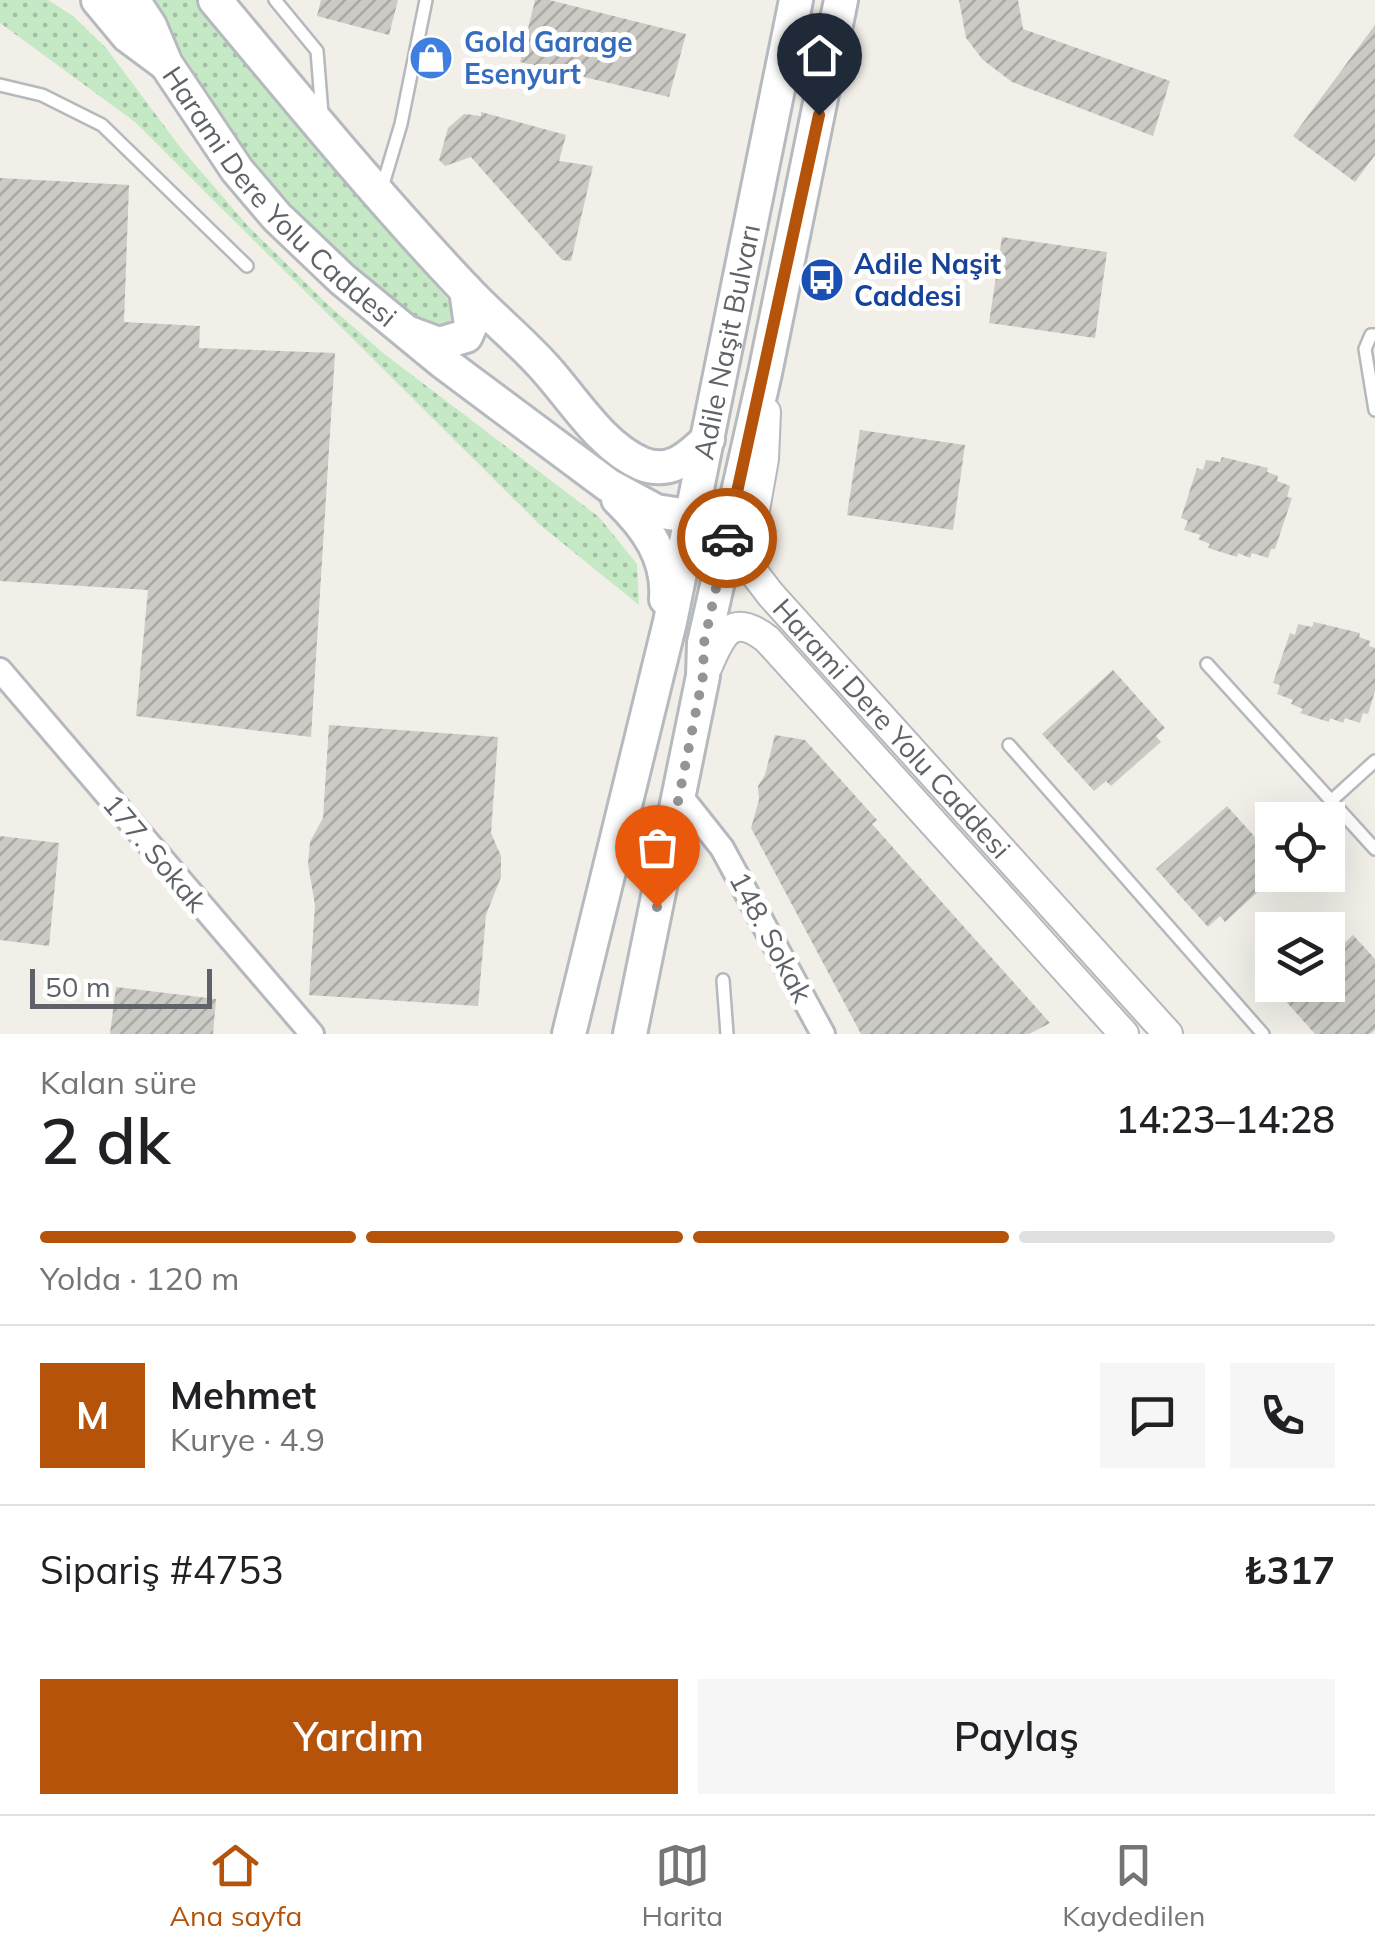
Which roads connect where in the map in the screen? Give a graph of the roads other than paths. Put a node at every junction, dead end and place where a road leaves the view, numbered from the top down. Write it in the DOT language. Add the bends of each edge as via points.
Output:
graph roads {
  1 [pos="98,0"];
  2 [pos="133,0"];
  3 [pos="214,0"];
  4 [pos="275,0"];
  5 [pos="426,0"];
  6 [pos="796,0"];
  7 [pos="841,0"];
  8 [pos="166,64"];
  9 [pos="0,85"];
  10 [pos="322,128"];
  11 [pos="380,195"];
  12 [pos="247,266"];
  13 [pos="466,290"];
  14 [pos="410,333"];
  15 [pos="1375,334"];
  16 [pos="765,373"];
  17 [pos="1375,410"];
  18 [pos="708,439"];
  19 [pos="598,478"];
  20 [pos="736,504"];
  21 [pos="692,519"];
  22 [pos="1207,664"];
  23 [pos="660,665"];
  24 [pos="0,670"];
  25 [pos="703,676"];
  26 [pos="1009,745"];
  27 [pos="1375,761"];
  28 [pos="680,795"];
  29 [pos="1331,801"];
  30 [pos="1375,850"];
  31 [pos="723,980"];
  32 [pos="312,1034"];
  33 [pos="569,1034"];
  34 [pos="630,1034"];
  35 [pos="727,1034"];
  36 [pos="823,1034"];
  37 [pos="1124,1034"];
  38 [pos="1168,1034"];
  39 [pos="1263,1034"];
  1 -- 8 [label="main road" via="128,36"];
  2 -- 8 [label="main road, Harami Dere Yolu Caddesi"];
  3 -- 10 [label="main road"];
  4 -- 10 [label="lane" via="318,50"];
  5 -- 11 [label="lane"];
  6 -- 18 [label="main road, Adile Naşit Bulvarı"];
  7 -- 16 [label="main road, Adile Naşit Bulvarı"];
  8 -- 14 [label="main road, Harami Dere Yolu Caddesi" via="276,216"];
  9 -- 12 [label="lane" via="42,95 102,125"];
  10 -- 11 [label="main road"];
  11 -- 13 [label="main road"];
  13 -- 14 [label="main road" via="466,336 438,344"];
  13 -- 18 [label="main road" via="628,455 663,468 681,464"];
  14 -- 19 [label="main road, Harami Dere Yolu Caddesi"];
  15 -- 17 [label="lane" via="1364,349"];
  16 -- 20 [label="main road, Adile Naşit Bulvarı"];
  16 -- 38 [label="street, Harami Dere Yolu Caddesi" via="764,459 747,555 751,568"];
  18 -- 21 [label="main road, Adile Naşit Bulvarı"];
  19 -- 21 [label="main road" via="656,511"];
  19 -- 23 [label="main road" via="635,515 662,558"];
  20 -- 21 [label="main road" via="721,519"];
  20 -- 25 [label="main road, Adile Naşit Bulvarı" via="704,643"];
  21 -- 23 [label="main road, Adile Naşit Bulvarı"];
  22 -- 29 [label="lane"];
  23 -- 33 [label="main road, Adile Naşit Bulvarı"];
  24 -- 32 [label="street, 177. Sokak"];
  25 -- 28 [label="main road, Adile Naşit Bulvarı"];
  25 -- 37 [label="street, Harami Dere Yolu Caddesi" via="723,633 745,627 767,639"];
  26 -- 39 [label="lane"];
  27 -- 29 [label="lane"];
  28 -- 34 [label="main road, Adile Naşit Bulvarı"];
  28 -- 36 [label="street, 148. Sokak" via="722,848"];
  29 -- 30 [label="lane"];
  31 -- 35 [label="lane"];
}
